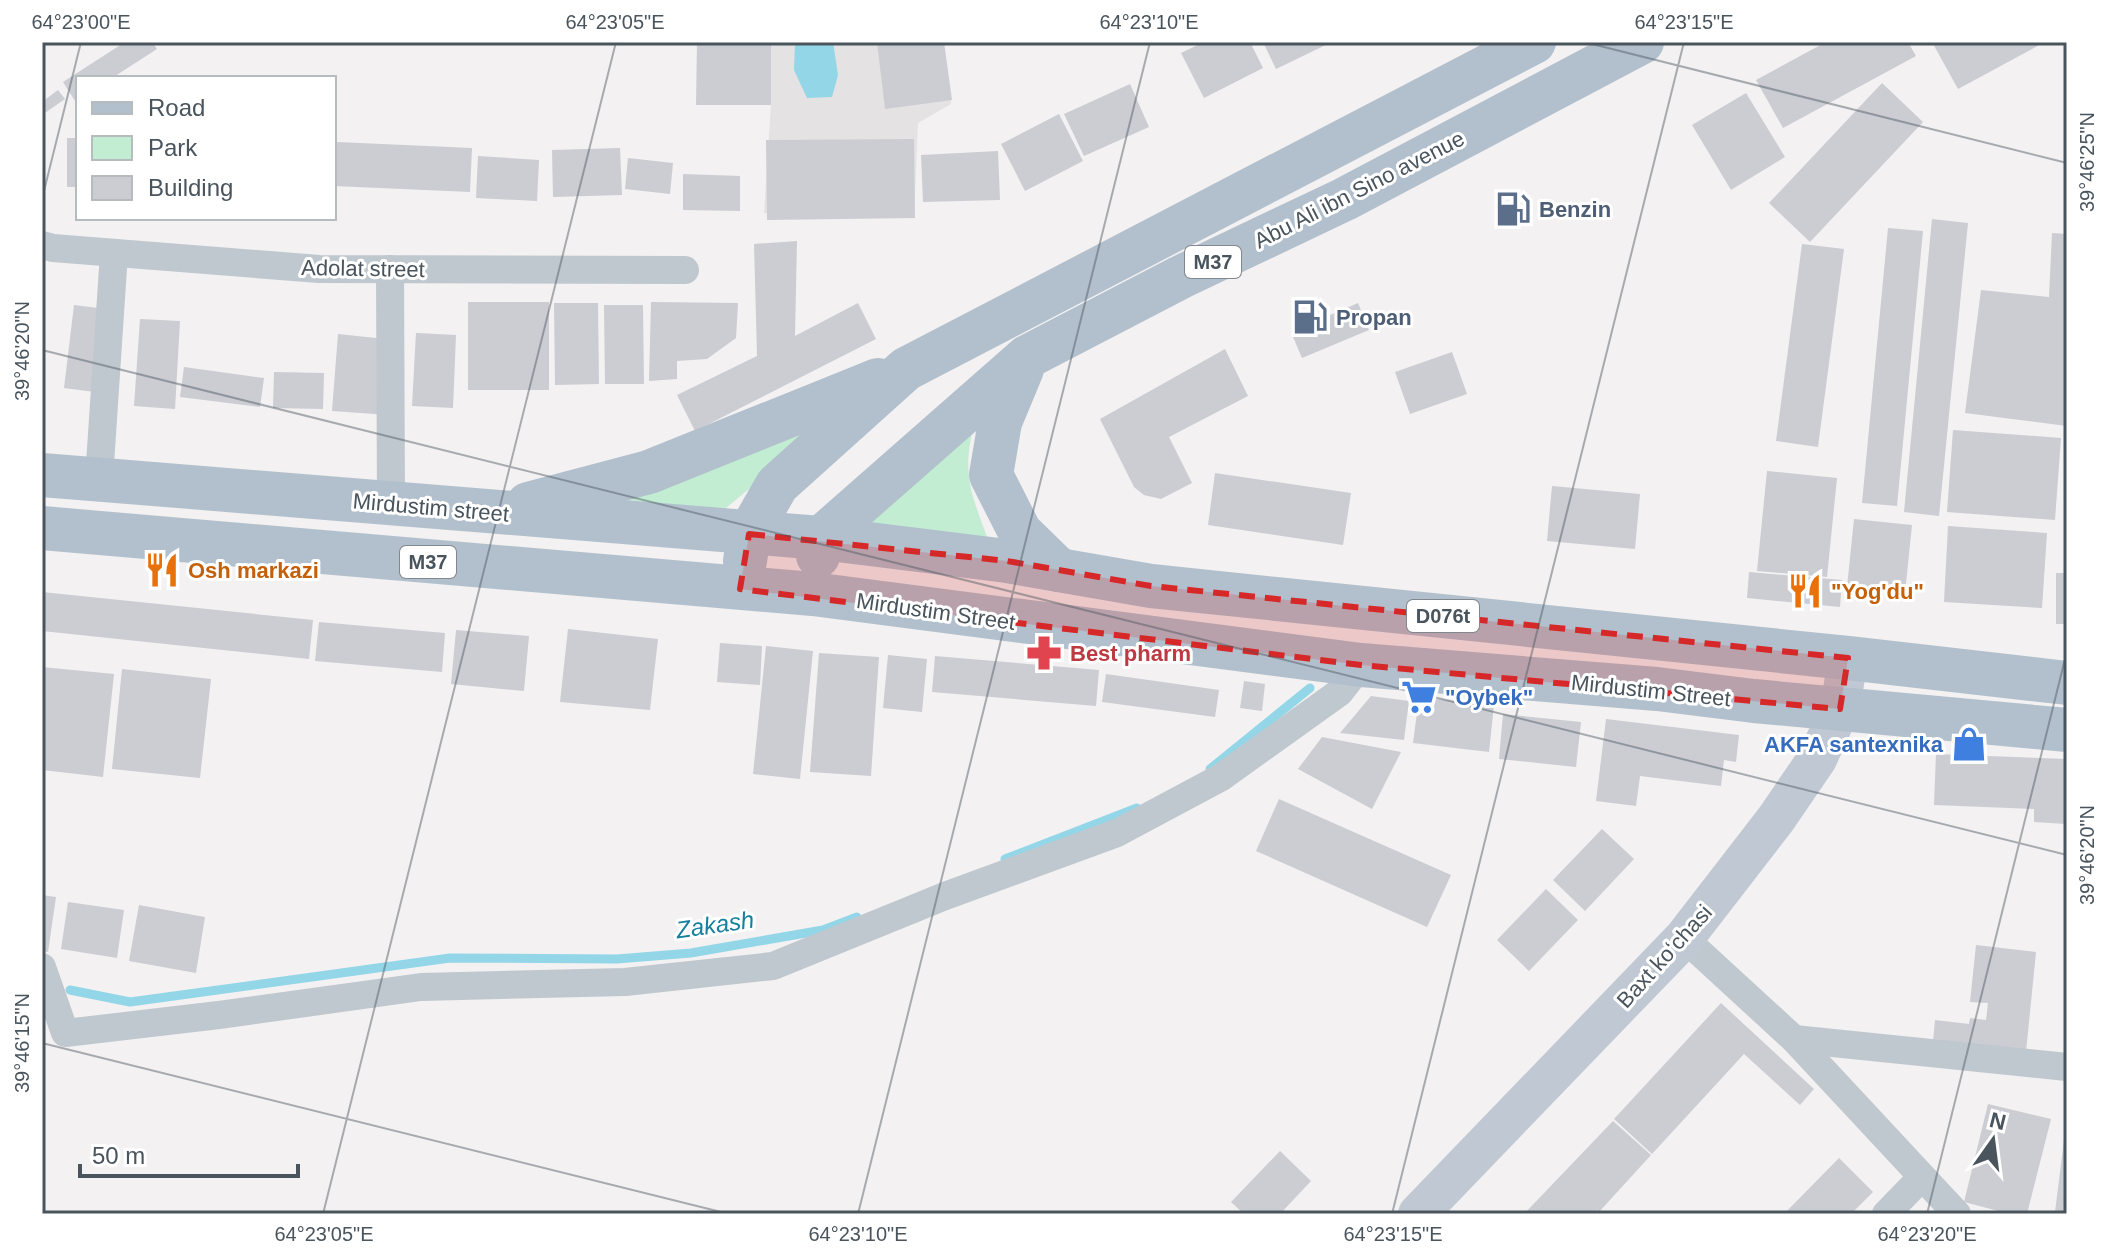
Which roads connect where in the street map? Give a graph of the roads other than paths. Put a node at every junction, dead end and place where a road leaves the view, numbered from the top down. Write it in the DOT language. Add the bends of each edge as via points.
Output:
graph roads {
  1 [pos="1534,42"];
  2 [pos="1642,42"];
  3 [pos="42,245"];
  4 [pos="114,253"];
  5 [pos="390,269"];
  6 [pos="685,270"];
  7 [pos="1027,357"];
  8 [pos="906,369"];
  9 [pos="42,475"];
  10 [pos="99,479"];
  11 [pos="391,504"];
  12 [pos="498,513"];
  13 [pos="42,528"];
  14 [pos="749,534"];
  15 [pos="821,538"];
  16 [pos="1059,570"];
  17 [pos="740,589"];
  18 [pos="813,594"];
  19 [pos="1848,658"];
  20 [pos="1361,665"];
  21 [pos="2067,683"];
  22 [pos="1840,709"];
  23 [pos="2067,730"];
  24 [pos="1684,938"];
  25 [pos="42,967"];
  26 [pos="1794,1039"];
  27 [pos="2067,1067"];
  28 [pos="1921,1178"];
  29 [pos="1418,1214"];
  30 [pos="1886,1214"];
  31 [pos="1957,1214"];
  1 -- 8 [label="main road, M37"];
  2 -- 7 [label="main road, Abu Ali ibn Sino avenue / M37" via="1345,199"];
  3 -- 4 [label="street, Adolat street"];
  4 -- 5 [label="street, Adolat street" via="319,269"];
  4 -- 10 [label="street"];
  5 -- 6 [label="street, Adolat street"];
  5 -- 11 [label="street"];
  7 -- 15 [label="main road, Abu Ali ibn Sino avenue / M37"];
  7 -- 16 [label="main road" via="1000,422 991,475 1020,532"];
  8 -- 12 [label="main road, M37" via="649,472"];
  8 -- 14 [label="main road, M37" via="777,485"];
  9 -- 10 [label="main road, Mirdustim street / M37"];
  10 -- 11 [label="main road, Mirdustim street / M37"];
  11 -- 12 [label="main road, Mirdustim street / M37"];
  12 -- 14 [label="main road, Mirdustim street / M37"];
  13 -- 17 [label="main road, Mirdustim Street / M37"];
  14 -- 15 [label="main road, Mirdustim street / M37"];
  14 -- 17 [label="main road, M37"];
  15 -- 16 [label="main road, D076t"];
  15 -- 18 [label="main road"];
  16 -- 19 [label="main road, D076t" via="1151,586"];
  17 -- 18 [label="main road, Mirdustim Street / M37"];
  18 -- 20 [label="main road, Mirdustim Street"];
  19 -- 21 [label="main road, D076t"];
  19 -- 22 [label="main road, Baxt koʻchasi"];
  20 -- 22 [label="main road, Mirdustim Street"];
  20 -- 25 [label="street" via="1340,692 1220,778 1117,833 773,966 625,982 421,987 65,1033"];
  22 -- 23 [label="main road, Mirdustim Street"];
  22 -- 24 [label="main road, Baxt koʻchasi" via="1817,759"];
  24 -- 26 [label="street"];
  24 -- 29 [label="main road, Baxt koʻchasi"];
  26 -- 27 [label="street"];
  26 -- 28 [label="street"];
  28 -- 30 [label="street"];
  28 -- 31 [label="street"];
}
